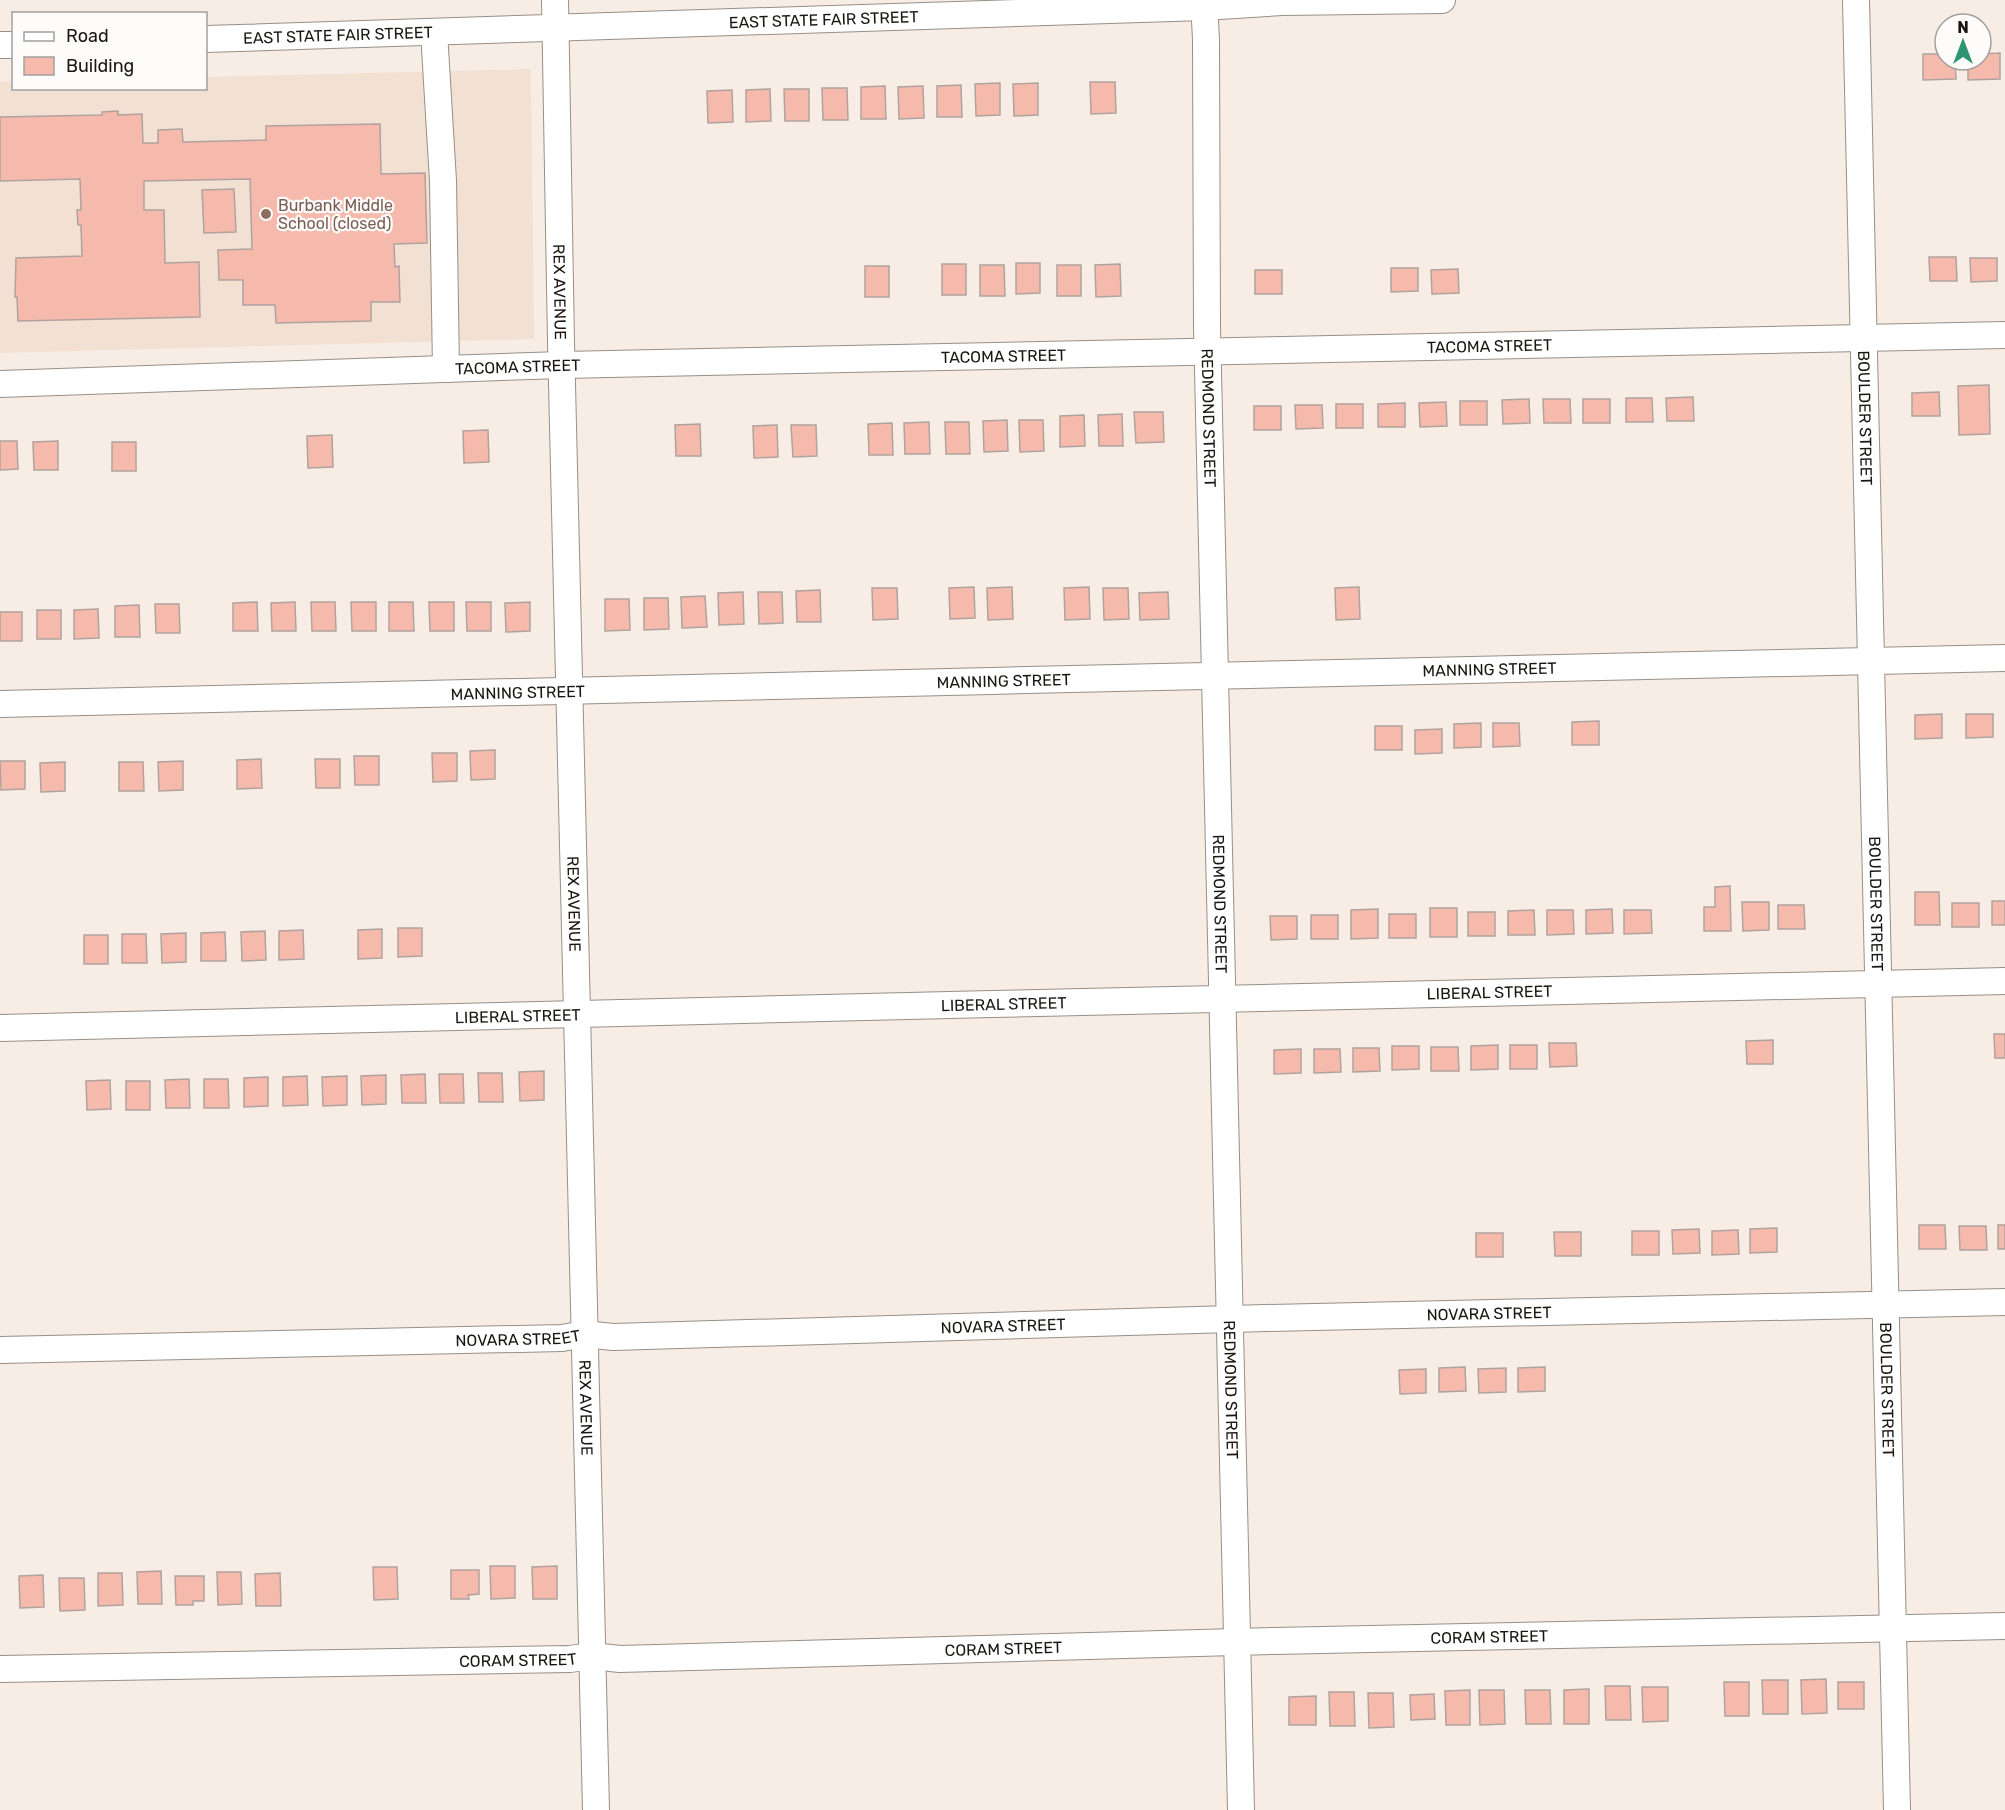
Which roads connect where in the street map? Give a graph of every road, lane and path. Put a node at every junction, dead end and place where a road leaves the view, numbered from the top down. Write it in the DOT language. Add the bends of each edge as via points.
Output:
graph roads {
  1 [pos="555,0"];
  2 [pos="1442,0"];
  3 [pos="1856,0"];
  4 [pos="1204,4"];
  5 [pos="556,28"];
  6 [pos="435,32"];
  7 [pos="207,39"];
  8 [pos="2005,334"];
  9 [pos="1863,338"];
  10 [pos="1208,350"];
  11 [pos="562,365"];
  12 [pos="446,369"];
  13 [pos="0,384"];
  14 [pos="2005,658"];
  15 [pos="1871,661"];
  16 [pos="1215,674"];
  17 [pos="569,692"];
  18 [pos="0,704"];
  19 [pos="2005,981"];
  20 [pos="1879,983"];
  21 [pos="1222,997"];
  22 [pos="577,1015"];
  23 [pos="0,1028"];
  24 [pos="2005,1302"];
  25 [pos="1886,1304"];
  26 [pos="1230,1319"];
  27 [pos="584,1334"];
  28 [pos="0,1350"];
  29 [pos="2005,1626"];
  30 [pos="1893,1628"];
  31 [pos="1237,1642"];
  32 [pos="592,1656"];
  33 [pos="0,1669"];
  34 [pos="596,1810"];
  35 [pos="1241,1810"];
  36 [pos="1897,1810"];
  1 -- 5 [label="street, REX AVENUE"];
  2 -- 4 [label="street, EAST STATE FAIR STREET"];
  3 -- 9 [label="street, BOULDER STREET"];
  4 -- 5 [label="street, EAST STATE FAIR STREET"];
  4 -- 10 [label="street, REDMOND STREET"];
  5 -- 6 [label="street, EAST STATE FAIR STREET"];
  5 -- 11 [label="street, REX AVENUE"];
  6 -- 7 [label="street, EAST STATE FAIR STREET"];
  6 -- 12 [label="street" via="443,181"];
  8 -- 9 [label="street, TACOMA STREET"];
  9 -- 10 [label="street, TACOMA STREET"];
  9 -- 15 [label="street, BOULDER STREET"];
  10 -- 11 [label="street, TACOMA STREET"];
  10 -- 16 [label="street, REDMOND STREET"];
  11 -- 12 [label="street, TACOMA STREET"];
  11 -- 17 [label="street, REX AVENUE"];
  12 -- 13 [label="street, TACOMA STREET"];
  14 -- 15 [label="street, MANNING STREET"];
  15 -- 16 [label="street, MANNING STREET"];
  15 -- 20 [label="street, BOULDER STREET"];
  16 -- 17 [label="street, MANNING STREET"];
  16 -- 21 [label="street, REDMOND STREET"];
  17 -- 18 [label="street, MANNING STREET"];
  17 -- 22 [label="street, REX AVENUE"];
  19 -- 20 [label="street, LIBERAL STREET"];
  20 -- 21 [label="street, LIBERAL STREET"];
  20 -- 25 [label="street, BOULDER STREET"];
  21 -- 22 [label="street, LIBERAL STREET"];
  21 -- 26 [label="street, REDMOND STREET"];
  22 -- 23 [label="street, LIBERAL STREET"];
  22 -- 27 [label="street, REX AVENUE"];
  24 -- 25 [label="street, NOVARA STREET"];
  25 -- 26 [label="street, NOVARA STREET"];
  25 -- 30 [label="street, BOULDER STREET"];
  26 -- 27 [label="street, NOVARA STREET" via="613,1337"];
  26 -- 31 [label="street, REDMOND STREET"];
  27 -- 28 [label="street, NOVARA STREET" via="562,1338"];
  27 -- 32 [label="street, REX AVENUE"];
  29 -- 30 [label="street, CORAM STREET"];
  30 -- 31 [label="street, CORAM STREET"];
  30 -- 36 [label="street, BOULDER STREET"];
  31 -- 32 [label="street, CORAM STREET" via="620,1659"];
  31 -- 35 [label="street, REDMOND STREET"];
  32 -- 33 [label="street, CORAM STREET" via="558,1660"];
  32 -- 34 [label="street, REX AVENUE"];
}
